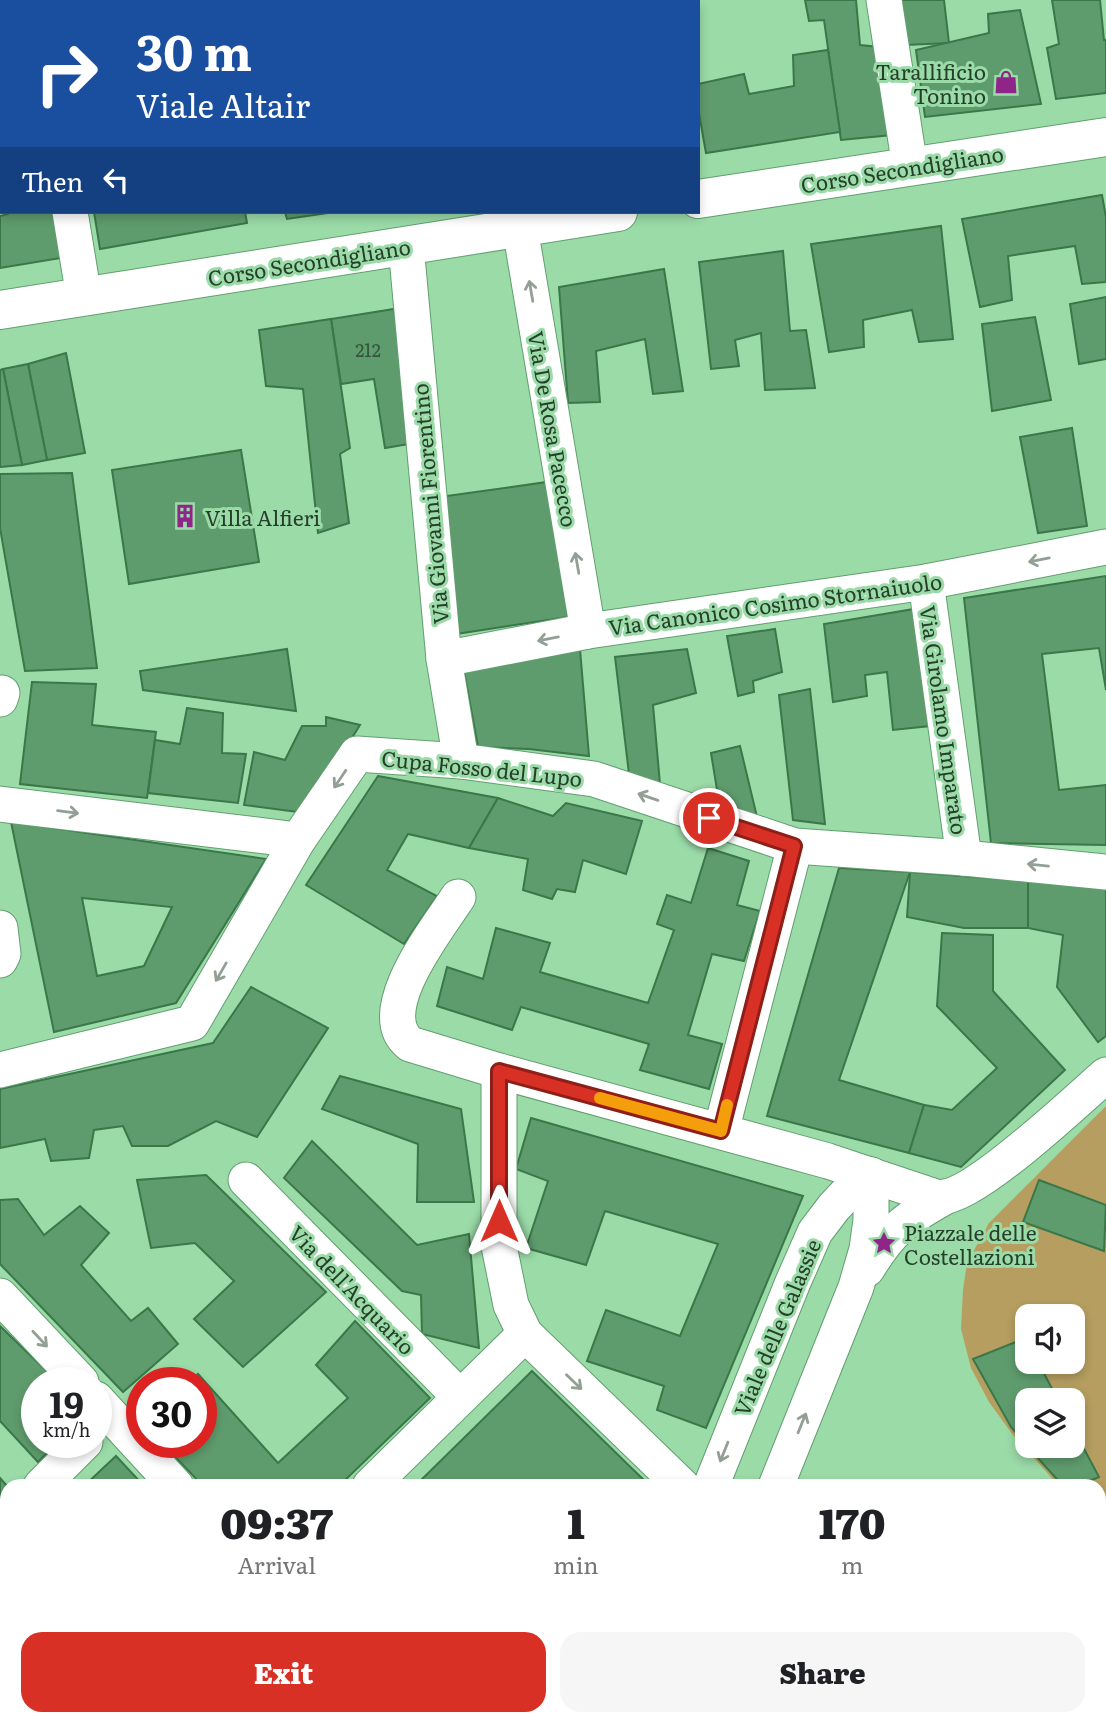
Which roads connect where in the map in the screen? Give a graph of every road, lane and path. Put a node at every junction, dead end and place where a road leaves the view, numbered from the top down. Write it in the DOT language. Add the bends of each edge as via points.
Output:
graph roads {
  1 [pos="884,0"];
  2 [pos="1106,137"];
  3 [pos="910,167"];
  4 [pos="700,199"];
  5 [pos="70,214"];
  6 [pos="596,214"];
  7 [pos="520,228"];
  8 [pos="406,246"];
  9 [pos="84,297"];
  10 [pos="0,310"];
  11 [pos="1106,547"];
  12 [pos="926,582"];
  13 [pos="588,631"];
  14 [pos="443,659"];
  15 [pos="461,761"];
  16 [pos="0,804"];
  17 [pos="298,840"];
  18 [pos="794,846"];
  19 [pos="964,858"];
  20 [pos="1106,872"];
  21 [pos="458,897"];
  22 [pos="0,928"];
  23 [pos="0,960"];
  24 [pos="1,1063"];
  25 [pos="499,1071"];
  26 [pos="1106,1075"];
  27 [pos="721,1131"];
  28 [pos="871,1175"];
  29 [pos="246,1180"];
  30 [pos="943,1198"];
  31 [pos="856,1287"];
  32 [pos="0,1296"];
  33 [pos="525,1335"];
  34 [pos="66,1367"];
  35 [pos="460,1398"];
  36 [pos="112,1425"];
  37 [pos="69,1458"];
  38 [pos="48,1479"];
  39 [pos="169,1479"];
  40 [pos="377,1479"];
  41 [pos="675,1479"];
  42 [pos="714,1479"];
  43 [pos="779,1479"];
  1 -- 3 [label="street"];
  2 -- 3 [label="main road, Corso Secondigliano"];
  3 -- 4 [label="main road, Corso Secondigliano"];
  5 -- 9 [label="street"];
  6 -- 7 [label="main road, Corso Secondigliano"];
  7 -- 8 [label="main road, Corso Secondigliano"];
  13 -- 7 [label="street, Via De Rosa Pacecco, one-way"];
  8 -- 9 [label="main road, Corso Secondigliano"];
  8 -- 14 [label="street, Via Giovanni Fiorentino"];
  9 -- 10 [label="main road, Corso Secondigliano"];
  11 -- 12 [label="street, Via Canonico Cosimo Stornaiuolo, one-way"];
  12 -- 13 [label="street, Via Canonico Cosimo Stornaiuolo"];
  12 -- 19 [label="street, Via Girolamo Imparato"];
  13 -- 14 [label="street, Via Canonico Cosimo Stornaiuolo, one-way"];
  14 -- 15 [label="street, Via Giovanni Fiorentino"];
  15 -- 17 [label="street, Cupa Fosso del Lupo, one-way" via="357,754"];
  18 -- 15 [label="street, Cupa Fosso del Lupo, one-way" via="594,779"];
  16 -- 17 [label="street, one-way"];
  17 -- 24 [label="street, Cupa Fosso del Lupo, one-way" via="192,1023"];
  18 -- 19 [label="street, Cupa Fosso del Lupo"];
  18 -- 27 [label="street"];
  20 -- 19 [label="street, Cupa Fosso del Lupo, one-way"];
  21 -- 25 [label="street" via="405,982 397,1022 410,1044"];
  22 -- 23 [label="street" via="4,954"];
  25 -- 27 [label="street"];
  25 -- 33 [label="street" via="499,1247 511,1306"];
  26 -- 30 [label="street" via="1003,1165"];
  27 -- 28 [label="street"];
  28 -- 30 [label="street"];
  28 -- 31 [label="street" via="871,1220"];
  28 -- 42 [label="street, Viale delle Galassie, one-way" via="851,1189 816,1233"];
  29 -- 35 [label="street, Via dell'Acquario"];
  30 -- 31 [label="street" via="910,1216 882,1244"];
  43 -- 31 [label="street, one-way"];
  32 -- 34 [label="street, one-way"];
  33 -- 35 [label="street"];
  33 -- 41 [label="street, one-way"];
  35 -- 40 [label="street"];
  36 -- 39 [label="street"];
  37 -- 38 [label="street"];
}
